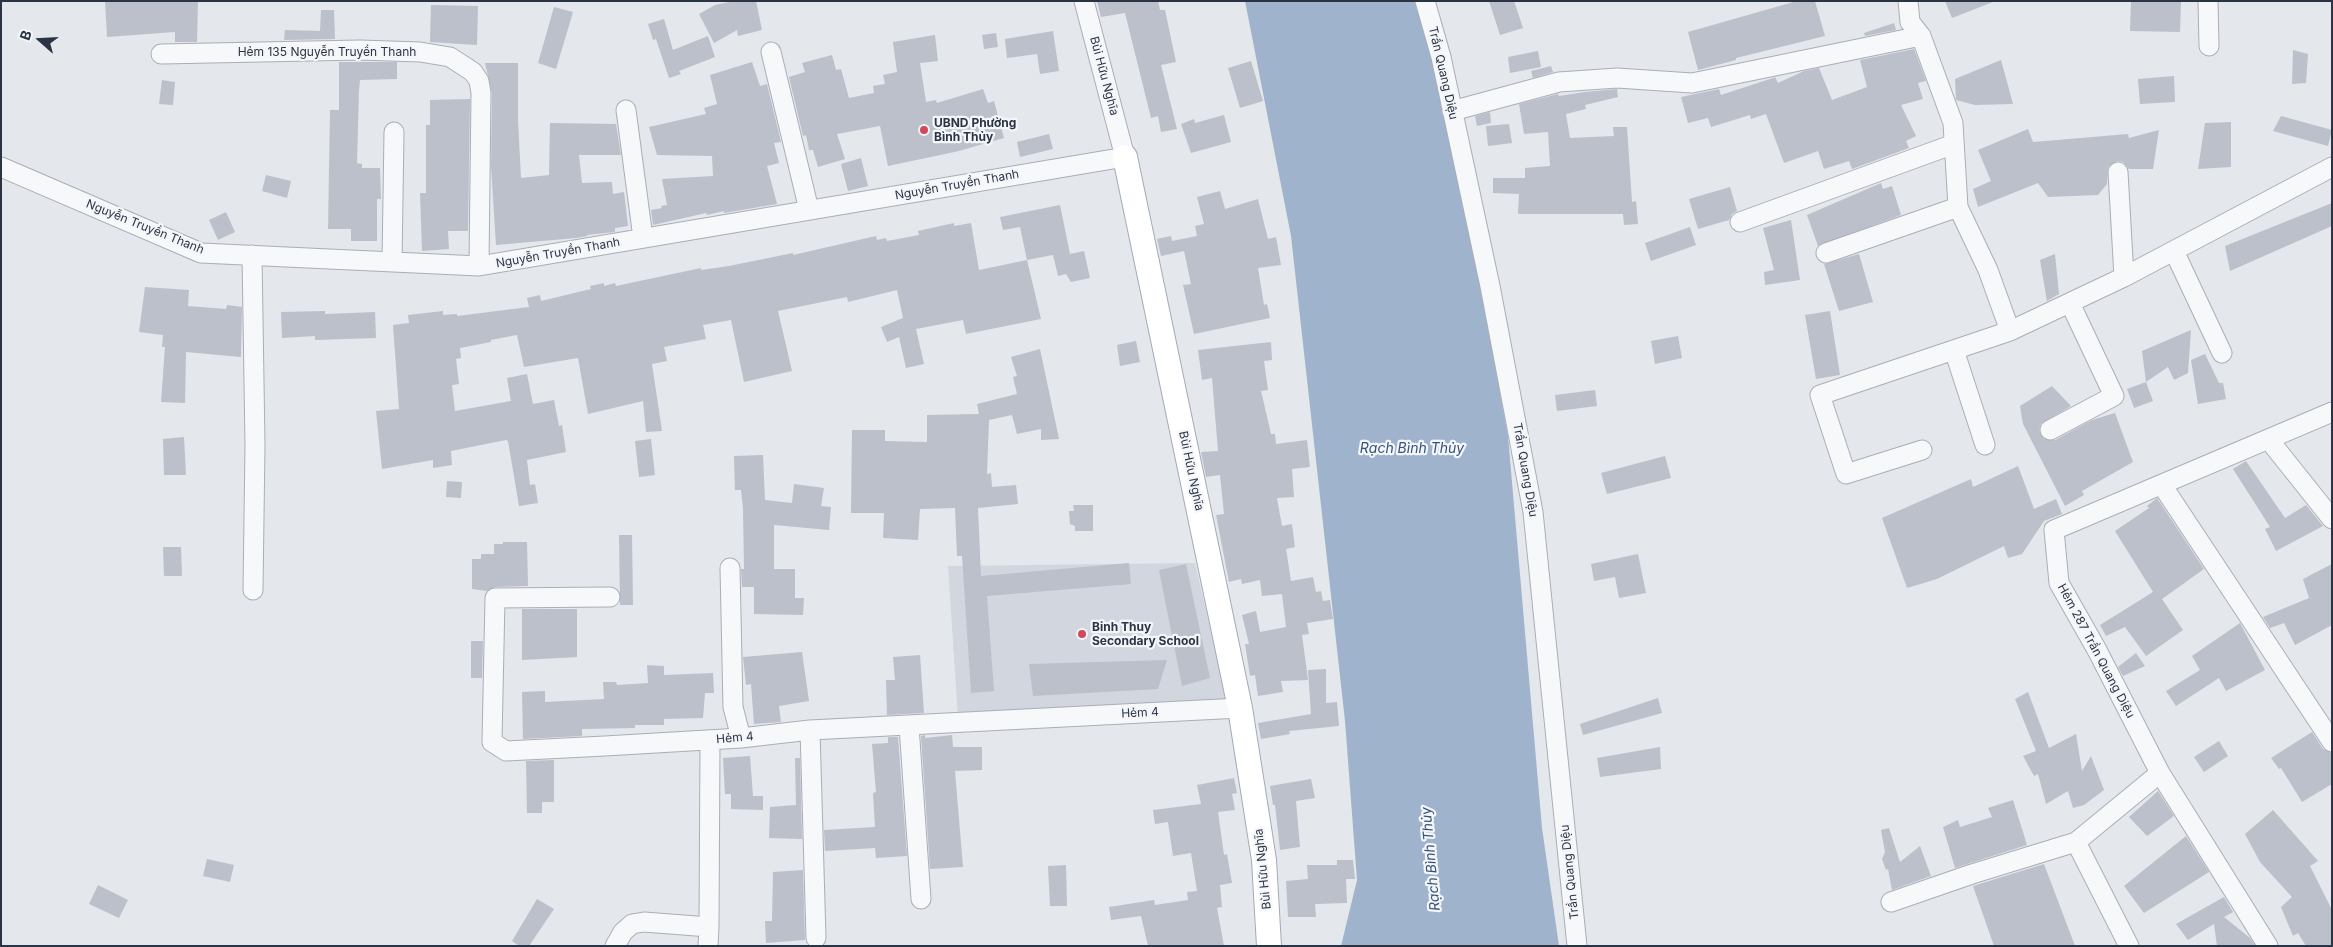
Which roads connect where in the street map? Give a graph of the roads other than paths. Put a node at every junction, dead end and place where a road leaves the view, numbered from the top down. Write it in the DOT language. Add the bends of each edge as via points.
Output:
graph roads {
  1 [pos="1084,1"];
  2 [pos="1425,1"];
  3 [pos="1908,1"];
  4 [pos="2208,1"];
  5 [pos="1921,36"];
  6 [pos="2209,46"];
  7 [pos="771,52"];
  8 [pos="161,54"];
  9 [pos="626,110"];
  10 [pos="1452,111"];
  11 [pos="394,132"];
  12 [pos="1954,144"];
  13 [pos="1125,156"];
  14 [pos="1,167"];
  15 [pos="2332,167"];
  16 [pos="2118,172"];
  17 [pos="1958,208"];
  18 [pos="809,210"];
  19 [pos="1740,222"];
  20 [pos="643,238"];
  21 [pos="2174,251"];
  22 [pos="1826,253"];
  23 [pos="252,256"];
  24 [pos="392,262"];
  25 [pos="479,266"];
  26 [pos="2124,277"];
  27 [pos="2070,303"];
  28 [pos="2010,331"];
  29 [pos="1954,350"];
  30 [pos="2222,354"];
  31 [pos="2332,412"];
  32 [pos="2050,430"];
  33 [pos="2269,440"];
  34 [pos="1984,445"];
  35 [pos="1922,450"];
  36 [pos="2162,485"];
  37 [pos="2332,519"];
  38 [pos="730,568"];
  39 [pos="253,590"];
  40 [pos="610,597"];
  41 [pos="1240,708"];
  42 [pos="909,726"];
  43 [pos="810,730"];
  44 [pos="741,738"];
  45 [pos="710,741"];
  46 [pos="2332,742"];
  47 [pos="2160,773"];
  48 [pos="2076,842"];
  49 [pos="921,898"];
  50 [pos="1891,902"];
  51 [pos="708,937"];
  52 [pos="816,938"];
  53 [pos="615,946"];
  54 [pos="1269,946"];
  55 [pos="1577,946"];
  56 [pos="2129,946"];
  57 [pos="2268,946"];
  1 -- 13 [label="street, Bùi Hữu Nghĩa"];
  2 -- 10 [label="street, Trần Quang Diệu"];
  3 -- 5 [label="street" via="1910,22"];
  4 -- 6 [label="street"];
  5 -- 10 [label="street" via="1692,83 1617,78 1559,82"];
  5 -- 12 [label="street" via="1952,123"];
  7 -- 18 [label="street"];
  8 -- 25 [label="street, Hẻm 135 Nguyễn Truyền Thanh" via="420,52 450,58 473,72 481,93"];
  9 -- 20 [label="street"];
  10 -- 55 [label="street, Trần Quang Diệu" via="1490,286 1533,512"];
  11 -- 24 [label="street"];
  12 -- 17 [label="street"];
  12 -- 19 [label="street"];
  13 -- 18 [label="street, Nguyễn Truyền Thanh"];
  13 -- 41 [label="main road, Bùi Hữu Nghĩa"];
  14 -- 23 [label="street, Nguyễn Truyền Thanh" via="201,253"];
  15 -- 21 [label="street"];
  16 -- 26 [label="street"];
  17 -- 22 [label="street"];
  17 -- 28 [label="street" via="1988,270"];
  18 -- 20 [label="street, Nguyễn Truyền Thanh"];
  20 -- 25 [label="street, Nguyễn Truyền Thanh"];
  21 -- 26 [label="street"];
  21 -- 30 [label="street"];
  23 -- 24 [label="street, Nguyễn Truyền Thanh"];
  23 -- 39 [label="street"];
  24 -- 25 [label="street, Nguyễn Truyền Thanh"];
  26 -- 27 [label="street"];
  27 -- 28 [label="street"];
  27 -- 32 [label="street" via="2114,396"];
  28 -- 29 [label="street"];
  29 -- 34 [label="street"];
  29 -- 35 [label="street" via="1820,394 1846,474"];
  31 -- 33 [label="street, Hẻm 287 Trần Quang Diệu"];
  33 -- 36 [label="street, Hẻm 287 Trần Quang Diệu"];
  33 -- 37 [label="street"];
  36 -- 46 [label="street"];
  36 -- 47 [label="street, Hẻm 287 Trần Quang Diệu" via="2054,530 2059,583"];
  38 -- 44 [label="street" via="733,707"];
  40 -- 45 [label="street, Hẻm 4" via="495,598 492,742 506,751"];
  41 -- 42 [label="street, Hẻm 4"];
  41 -- 54 [label="main road, Bùi Hữu Nghĩa" via="1264,860"];
  42 -- 43 [label="street, Hẻm 4"];
  42 -- 49 [label="street"];
  43 -- 44 [label="street, Hẻm 4"];
  43 -- 52 [label="street"];
  44 -- 45 [label="street, Hẻm 4"];
  45 -- 51 [label="street"];
  47 -- 48 [label="street"];
  47 -- 57 [label="street, Hẻm 287 Trần Quang Diệu"];
  48 -- 50 [label="street"];
  48 -- 56 [label="street"];
  51 -- 53 [label="street" via="644,922 632,924"];
}
